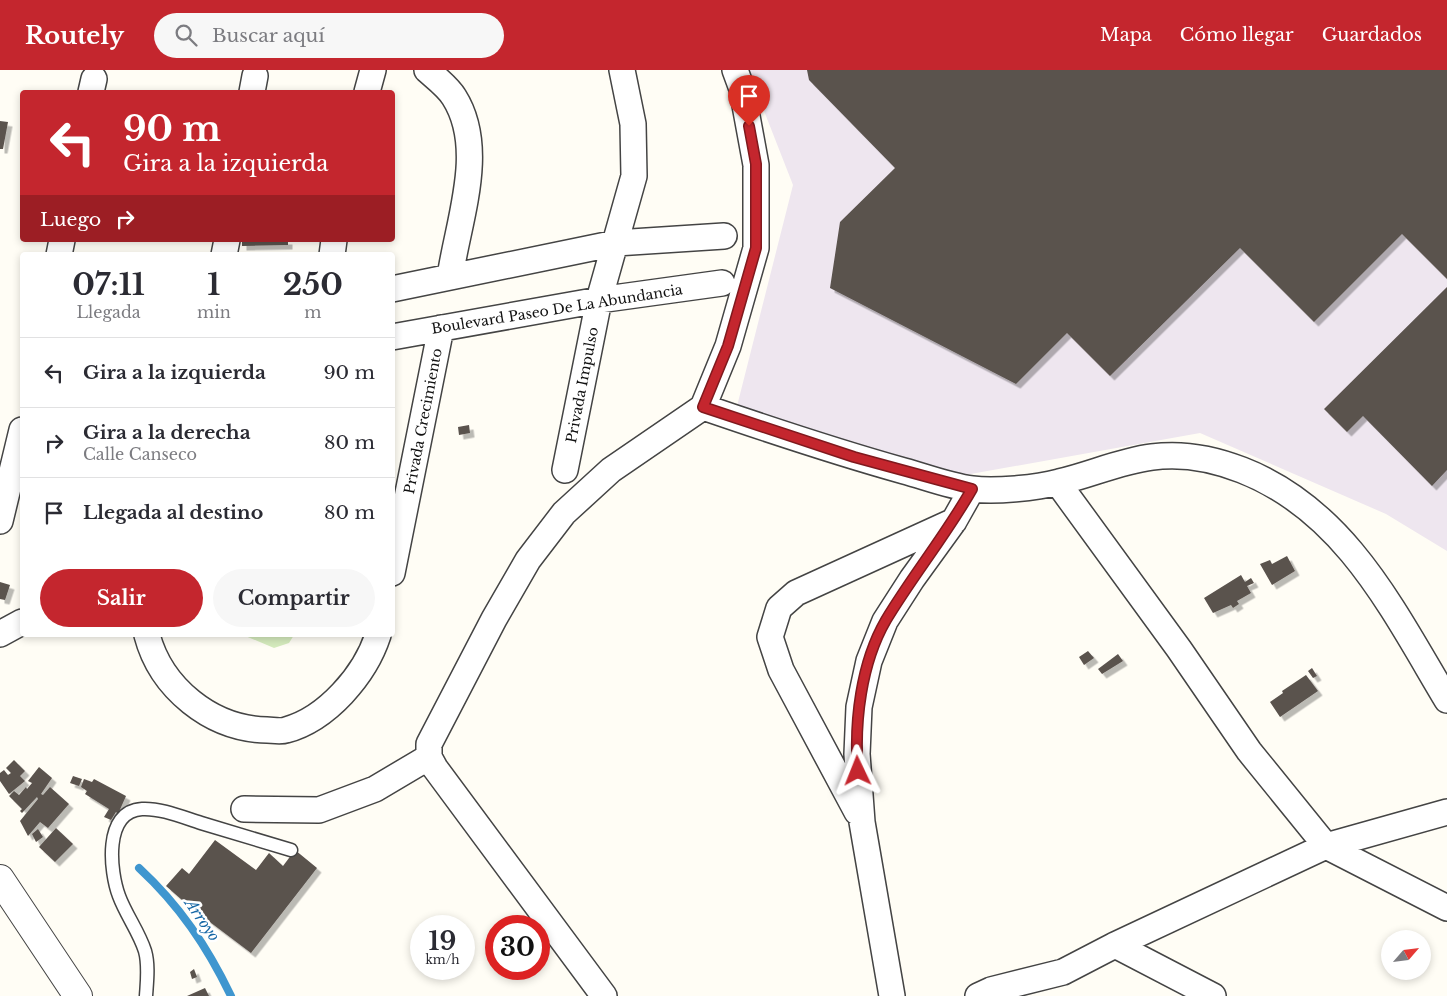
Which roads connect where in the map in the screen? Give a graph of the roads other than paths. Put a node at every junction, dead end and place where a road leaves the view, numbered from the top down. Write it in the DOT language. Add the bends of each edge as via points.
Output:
graph roads {
  1 [pos="373,70"];
  2 [pos="427,70"];
  3 [pos="622,70"];
  4 [pos="735,70"];
  5 [pos="368,90"];
  6 [pos="724,236"];
  7 [pos="616,243"];
  8 [pos="450,277"];
  9 [pos="722,284"];
  10 [pos="395,288"];
  11 [pos="599,300"];
  12 [pos="441,328"];
  13 [pos="395,336"];
  14 [pos="703,407"];
  15 [pos="20,438"];
  16 [pos="565,470"];
  17 [pos="1058,483"];
  18 [pos="972,489"];
  19 [pos="0,521"];
  20 [pos="954,521"];
  21 [pos="395,558"];
  22 [pos="20,623"];
  23 [pos="0,634"];
  24 [pos="148,637"];
  25 [pos="377,637"];
  26 [pos="1447,700"];
  27 [pos="429,757"];
  28 [pos="244,809"];
  29 [pos="1447,812"];
  30 [pos="862,822"];
  31 [pos="1326,846"];
  32 [pos="291,850"];
  33 [pos="0,879"];
  34 [pos="1447,908"];
  35 [pos="1115,945"];
  36 [pos="78,996"];
  37 [pos="146,996"];
  38 [pos="604,996"];
  39 [pos="892,996"];
  40 [pos="978,996"];
  41 [pos="1213,996"];
  1 -- 5 [label="street"];
  2 -- 8 [label="street" via="454,96 469,132 470,169"];
  3 -- 7 [label="street, Privada Impulso" via="633,124 634,176"];
  4 -- 14 [label="street" via="742,89 756,164 756,248 728,346"];
  6 -- 7 [label="street"];
  7 -- 8 [label="street"];
  7 -- 11 [label="street, Privada Impulso"];
  8 -- 10 [label="street"];
  9 -- 11 [label="street, Boulevard Paseo De La Abundancia"];
  11 -- 12 [label="street, Boulevard Paseo De La Abundancia"];
  11 -- 16 [label="street, Privada Impulso"];
  12 -- 13 [label="street, Boulevard Paseo De La Abundancia"];
  12 -- 21 [label="street, Privada Crecimiento"];
  14 -- 18 [label="street" via="854,457"];
  14 -- 27 [label="street" via="610,470 564,513 528,560 494,619 429,744"];
  15 -- 19 [label="street"];
  17 -- 18 [label="street"];
  17 -- 26 [label="street" via="1152,456 1188,456 1227,464 1270,480 1309,508 1339,536 1366,570"];
  17 -- 31 [label="street" via="1179,649 1248,751"];
  18 -- 20 [label="street"];
  20 -- 30 [label="street" via="885,621 869,661 860,707 856,754"];
  20 -- 30 [label="street" via="796,593 779,608 770,637 781,670"];
  22 -- 23 [label="street"];
  24 -- 25 [label="street" via="165,675 193,705 221,721 245,728 285,730 315,716 343,695"];
  27 -- 28 [label="street" via="375,789 319,810"];
  27 -- 38 [label="street"];
  29 -- 31 [label="street"];
  30 -- 39 [label="street"];
  31 -- 34 [label="street"];
  31 -- 35 [label="street"];
  32 -- 37 [label="lane" via="165,812 140,809 124,817 115,832 111,871 145,951 148,972"];
  33 -- 36 [label="street"];
  35 -- 40 [label="street" via="1063,972"];
  35 -- 41 [label="street"];
}
